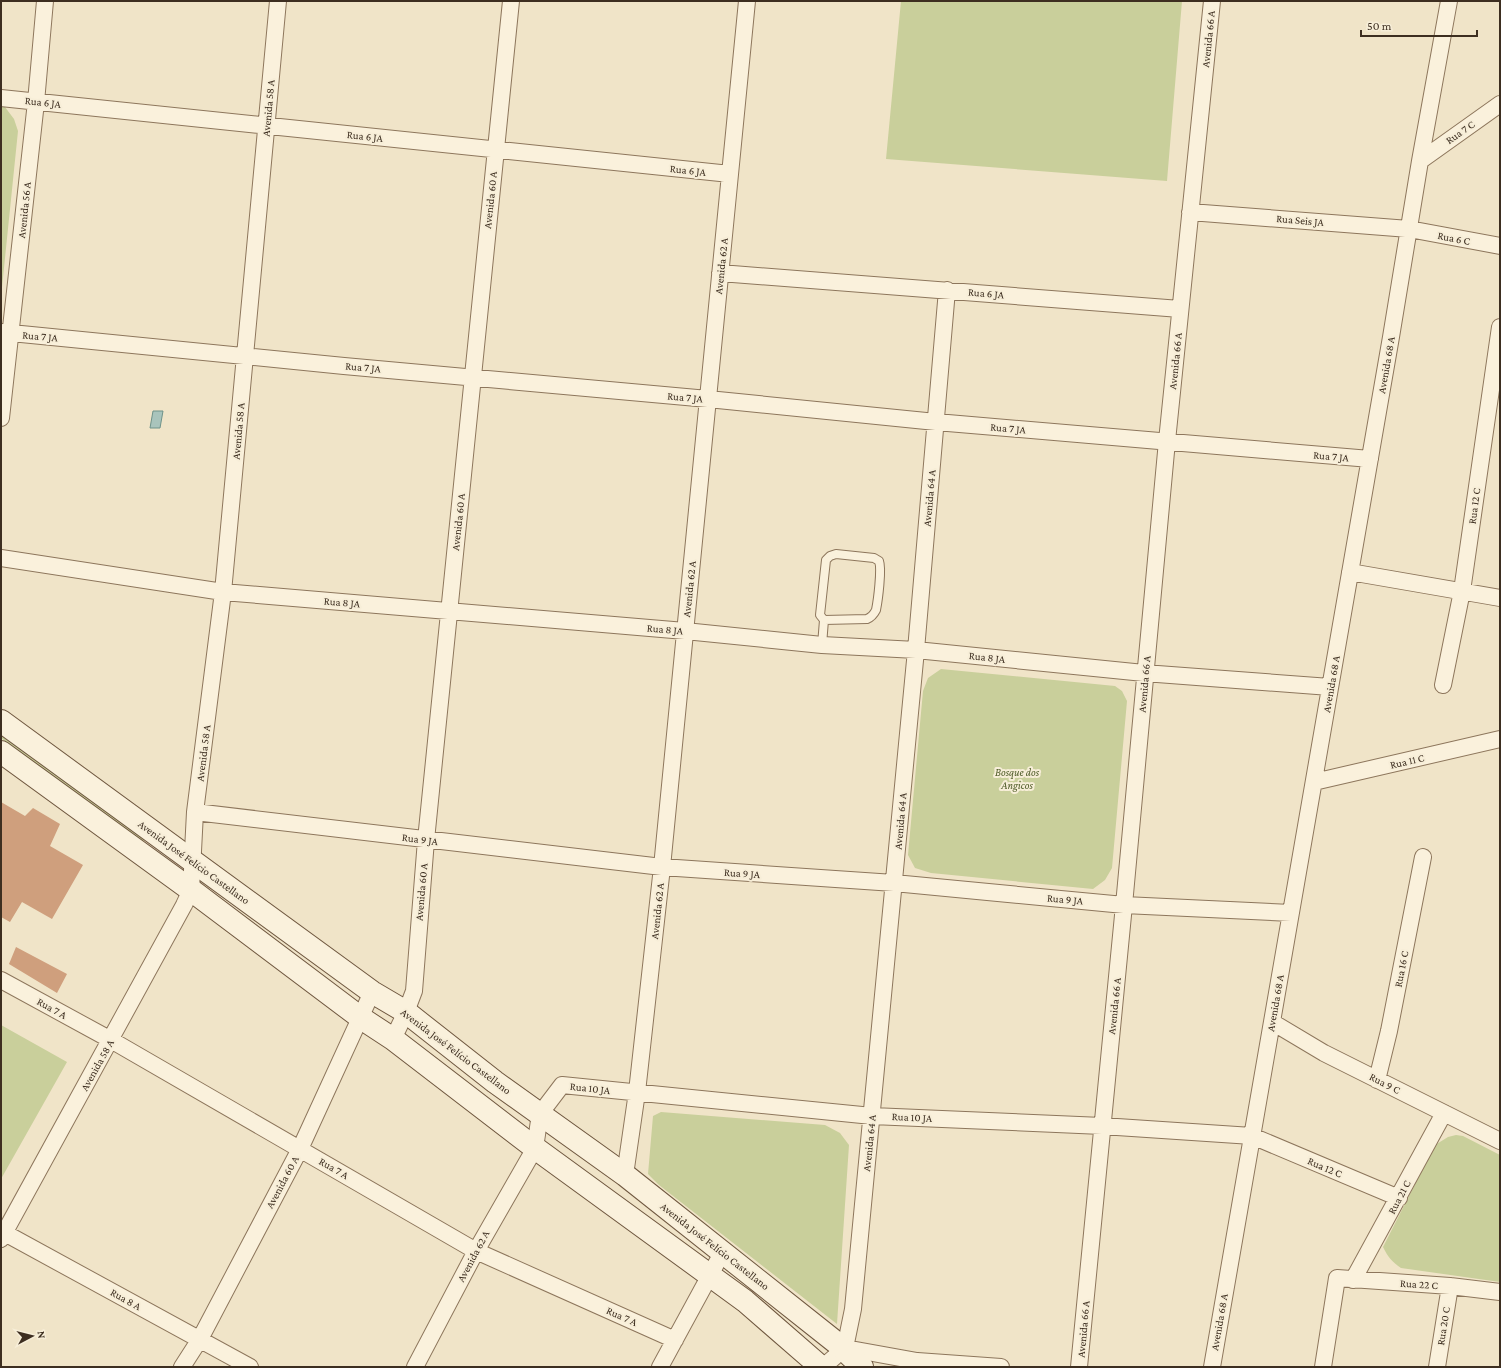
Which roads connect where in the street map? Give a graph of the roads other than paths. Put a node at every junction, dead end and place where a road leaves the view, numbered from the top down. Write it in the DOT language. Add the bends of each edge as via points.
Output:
graph roads {
  1 [pos="45,1"];
  2 [pos="278,1"];
  3 [pos="511,1"];
  4 [pos="747,1"];
  5 [pos="1212,1"];
  6 [pos="1449,1"];
  7 [pos="1,98"];
  8 [pos="36,102"];
  9 [pos="1500,104"];
  10 [pos="266,126"];
  11 [pos="495,150"];
  12 [pos="1420,160"];
  13 [pos="730,174"];
  14 [pos="1190,212"];
  15 [pos="1409,229"];
  16 [pos="1500,246"];
  17 [pos="720,273"];
  18 [pos="947,290"];
  19 [pos="1180,309"];
  20 [pos="1500,327"];
  21 [pos="6,333"];
  22 [pos="245,356"];
  23 [pos="472,377"];
  24 [pos="708,399"];
  25 [pos="1,418"];
  26 [pos="936,422"];
  27 [pos="1167,441"];
  28 [pos="1370,459"];
  29 [pos="1,558"];
  30 [pos="1350,572"];
  31 [pos="1462,591"];
  32 [pos="223,592"];
  33 [pos="1500,598"];
  34 [pos="449,612"];
  35 [pos="824,620"];
  36 [pos="685,631"];
  37 [pos="822,645"];
  38 [pos="916,650"];
  39 [pos="1144,673"];
  40 [pos="1442,685"];
  41 [pos="1330,687"];
  42 [pos="1,721"];
  43 [pos="1500,739"];
  44 [pos="1,752"];
  45 [pos="1314,782"];
  46 [pos="195,812"];
  47 [pos="426,840"];
  48 [pos="1423,857"];
  49 [pos="192,859"];
  50 [pos="662,867"];
  51 [pos="894,883"];
  52 [pos="191,890"];
  53 [pos="1124,905"];
  54 [pos="1290,913"];
  55 [pos="1,980"];
  56 [pos="372,992"];
  57 [pos="406,1012"];
  58 [pos="361,1018"];
  59 [pos="1272,1022"];
  60 [pos="393,1039"];
  61 [pos="111,1040"];
  62 [pos="1377,1080"];
  63 [pos="637,1092"];
  64 [pos="1444,1113"];
  65 [pos="540,1114"];
  66 [pos="872,1116"];
  67 [pos="1102,1126"];
  68 [pos="1252,1136"];
  69 [pos="1500,1141"];
  70 [pos="535,1148"];
  71 [pos="300,1149"];
  72 [pos="626,1175"];
  73 [pos="1399,1198"];
  74 [pos="2,1234"];
  75 [pos="476,1251"];
  76 [pos="722,1253"];
  77 [pos="710,1276"];
  78 [pos="1354,1280"];
  79 [pos="1450,1286"];
  80 [pos="1500,1292"];
  81 [pos="200,1339"];
  82 [pos="675,1340"];
  83 [pos="844,1349"];
  84 [pos="182,1367"];
  85 [pos="250,1367"];
  86 [pos="416,1367"];
  87 [pos="660,1367"];
  88 [pos="822,1367"];
  89 [pos="862,1367"];
  90 [pos="1001,1367"];
  91 [pos="1079,1367"];
  92 [pos="1212,1367"];
  93 [pos="1323,1367"];
  94 [pos="1437,1367"];
  1 -- 8 [label="street, Avenida 56 A"];
  2 -- 10 [label="street, Avenida 58 A"];
  3 -- 11 [label="street, Avenida 60 A"];
  4 -- 13 [label="street, Avenida 62 A"];
  5 -- 14 [label="street, Avenida 66 A"];
  6 -- 12 [label="street, Avenida 68 A"];
  7 -- 8 [label="street, Rua 6 JA"];
  8 -- 10 [label="street, Rua 6 JA"];
  8 -- 21 [label="street, Avenida 56 A"];
  9 -- 12 [label="street, Rua 7 C"];
  10 -- 11 [label="street, Rua 6 JA"];
  10 -- 22 [label="street, Avenida 58 A"];
  11 -- 13 [label="street, Rua 6 JA"];
  11 -- 23 [label="street, Avenida 60 A"];
  12 -- 15 [label="street, Avenida 68 A"];
  13 -- 17 [label="street, Avenida 62 A"];
  14 -- 15 [label="street, Rua Seis JA"];
  14 -- 19 [label="street, Avenida 66 A"];
  15 -- 16 [label="street, Rua 6 C"];
  15 -- 28 [label="street, Avenida 68 A"];
  17 -- 18 [label="street, Rua 6 JA"];
  17 -- 24 [label="street, Avenida 62 A"];
  18 -- 19 [label="street, Rua 6 JA"];
  18 -- 26 [label="street, Avenida 64 A"];
  19 -- 27 [label="street, Avenida 66 A"];
  20 -- 31 [label="street, Rua 12 C"];
  21 -- 22 [label="street, Rua 7 JA"];
  21 -- 25 [label="street, Avenida 56 A"];
  22 -- 23 [label="street, Rua 7 JA"];
  22 -- 32 [label="street, Avenida 58 A"];
  23 -- 24 [label="street, Rua 7 JA"];
  23 -- 34 [label="street, Avenida 60 A"];
  24 -- 26 [label="street, Rua 7 JA"];
  24 -- 36 [label="street, Avenida 62 A"];
  26 -- 27 [label="street, Rua 7 JA"];
  26 -- 38 [label="street, Avenida 64 A"];
  27 -- 28 [label="street, Rua 7 JA"];
  27 -- 39 [label="street, Avenida 66 A"];
  28 -- 30 [label="street, Avenida 68 A"];
  29 -- 32 [label="street, Rua 8 JA"];
  30 -- 31 [label="street"];
  30 -- 41 [label="street, Avenida 68 A"];
  31 -- 33 [label="street"];
  31 -- 40 [label="street, Rua 12 C"];
  32 -- 34 [label="street, Rua 8 JA"];
  32 -- 46 [label="street, Avenida 58 A"];
  34 -- 36 [label="street, Rua 8 JA"];
  34 -- 47 [label="street, Avenida 60 A"];
  35 -- 35 [label="lane" via="820,615 826,560 836,554 874,558 879,561 881,566 876,610 872,616 867,619"];
  35 -- 37 [label="lane"];
  36 -- 37 [label="street, Rua 8 JA"];
  36 -- 50 [label="street, Avenida 62 A"];
  37 -- 38 [label="street, Rua 8 JA"];
  38 -- 39 [label="street, Rua 8 JA"];
  38 -- 51 [label="street, Avenida 64 A"];
  39 -- 41 [label="street, Rua 8 JA"];
  39 -- 53 [label="street, Avenida 66 A"];
  41 -- 45 [label="street, Avenida 68 A"];
  42 -- 49 [label="main road, Avenida José Felício Castellano"];
  43 -- 45 [label="street, Rua 11 C"];
  44 -- 52 [label="main road"];
  45 -- 54 [label="street, Avenida 68 A"];
  46 -- 47 [label="street, Rua 9 JA"];
  46 -- 49 [label="street, Avenida 58 A"];
  47 -- 50 [label="street, Rua 9 JA"];
  47 -- 57 [label="street, Avenida 60 A" via="414,991"];
  48 -- 62 [label="street, Rua 16 C"];
  49 -- 52 [label="street, Avenida 58 A"];
  49 -- 56 [label="main road, Avenida José Felício Castellano"];
  50 -- 51 [label="street, Rua 9 JA"];
  50 -- 63 [label="street, Avenida 62 A"];
  51 -- 53 [label="street, Rua 9 JA"];
  51 -- 66 [label="street, Avenida 64 A"];
  52 -- 58 [label="main road"];
  52 -- 61 [label="street, Avenida 58 A"];
  53 -- 54 [label="street, Rua 9 JA"];
  53 -- 67 [label="street, Avenida 66 A"];
  54 -- 59 [label="street, Avenida 68 A"];
  55 -- 61 [label="street, Rua 7 A"];
  56 -- 57 [label="main road, Avenida José Felício Castellano"];
  56 -- 58 [label="street, Avenida 60 A"];
  57 -- 60 [label="street, Avenida 60 A"];
  57 -- 65 [label="main road, Avenida José Felício Castellano"];
  58 -- 60 [label="main road"];
  58 -- 71 [label="street, Avenida 60 A"];
  59 -- 62 [label="street, Rua 9 C"];
  59 -- 68 [label="street, Avenida 68 A"];
  60 -- 70 [label="main road"];
  61 -- 71 [label="street, Rua 7 A"];
  61 -- 74 [label="street, Avenida 58 A"];
  62 -- 64 [label="street, Rua 9 C"];
  63 -- 65 [label="street, Rua 10 JA" via="562,1085"];
  63 -- 66 [label="street, Rua 10 JA"];
  63 -- 72 [label="street, Avenida 62 A"];
  64 -- 69 [label="street, Rua 9 C"];
  64 -- 73 [label="street, Rua 21 C"];
  65 -- 70 [label="street"];
  65 -- 72 [label="main road, Avenida José Felício Castellano"];
  66 -- 67 [label="street, Rua 10 JA"];
  66 -- 83 [label="street, Avenida 64 A" via="853,1310"];
  67 -- 68 [label="street, Rua 10 JA"];
  67 -- 91 [label="street, Avenida 66 A"];
  68 -- 73 [label="street, Rua 12 C"];
  68 -- 92 [label="street, Avenida 68 A"];
  70 -- 75 [label="street, Avenida 62 A"];
  70 -- 77 [label="main road"];
  71 -- 75 [label="street, Rua 7 A"];
  71 -- 81 [label="street, Avenida 60 A"];
  72 -- 76 [label="main road, Avenida José Felício Castellano"];
  73 -- 78 [label="street, Rua 21 C"];
  74 -- 81 [label="street, Rua 8 A"];
  75 -- 82 [label="street, Rua 7 A"];
  75 -- 86 [label="street, Avenida 62 A"];
  76 -- 77 [label="street"];
  76 -- 83 [label="main road, Avenida José Felício Castellano"];
  77 -- 82 [label="street"];
  77 -- 88 [label="main road" via="745,1301"];
  78 -- 79 [label="street, Rua 22 C"];
  78 -- 93 [label="street, Rua 22 C" via="1337,1278"];
  79 -- 80 [label="street, Rua 22 C"];
  79 -- 94 [label="street, Rua 20 C"];
  81 -- 84 [label="street, Avenida 60 A"];
  81 -- 85 [label="street, Rua 8 A"];
  82 -- 87 [label="street"];
  83 -- 88 [label="street"];
  83 -- 89 [label="main road, Avenida José Felício Castellano"];
  83 -- 90 [label="street" via="917,1360"];
}
